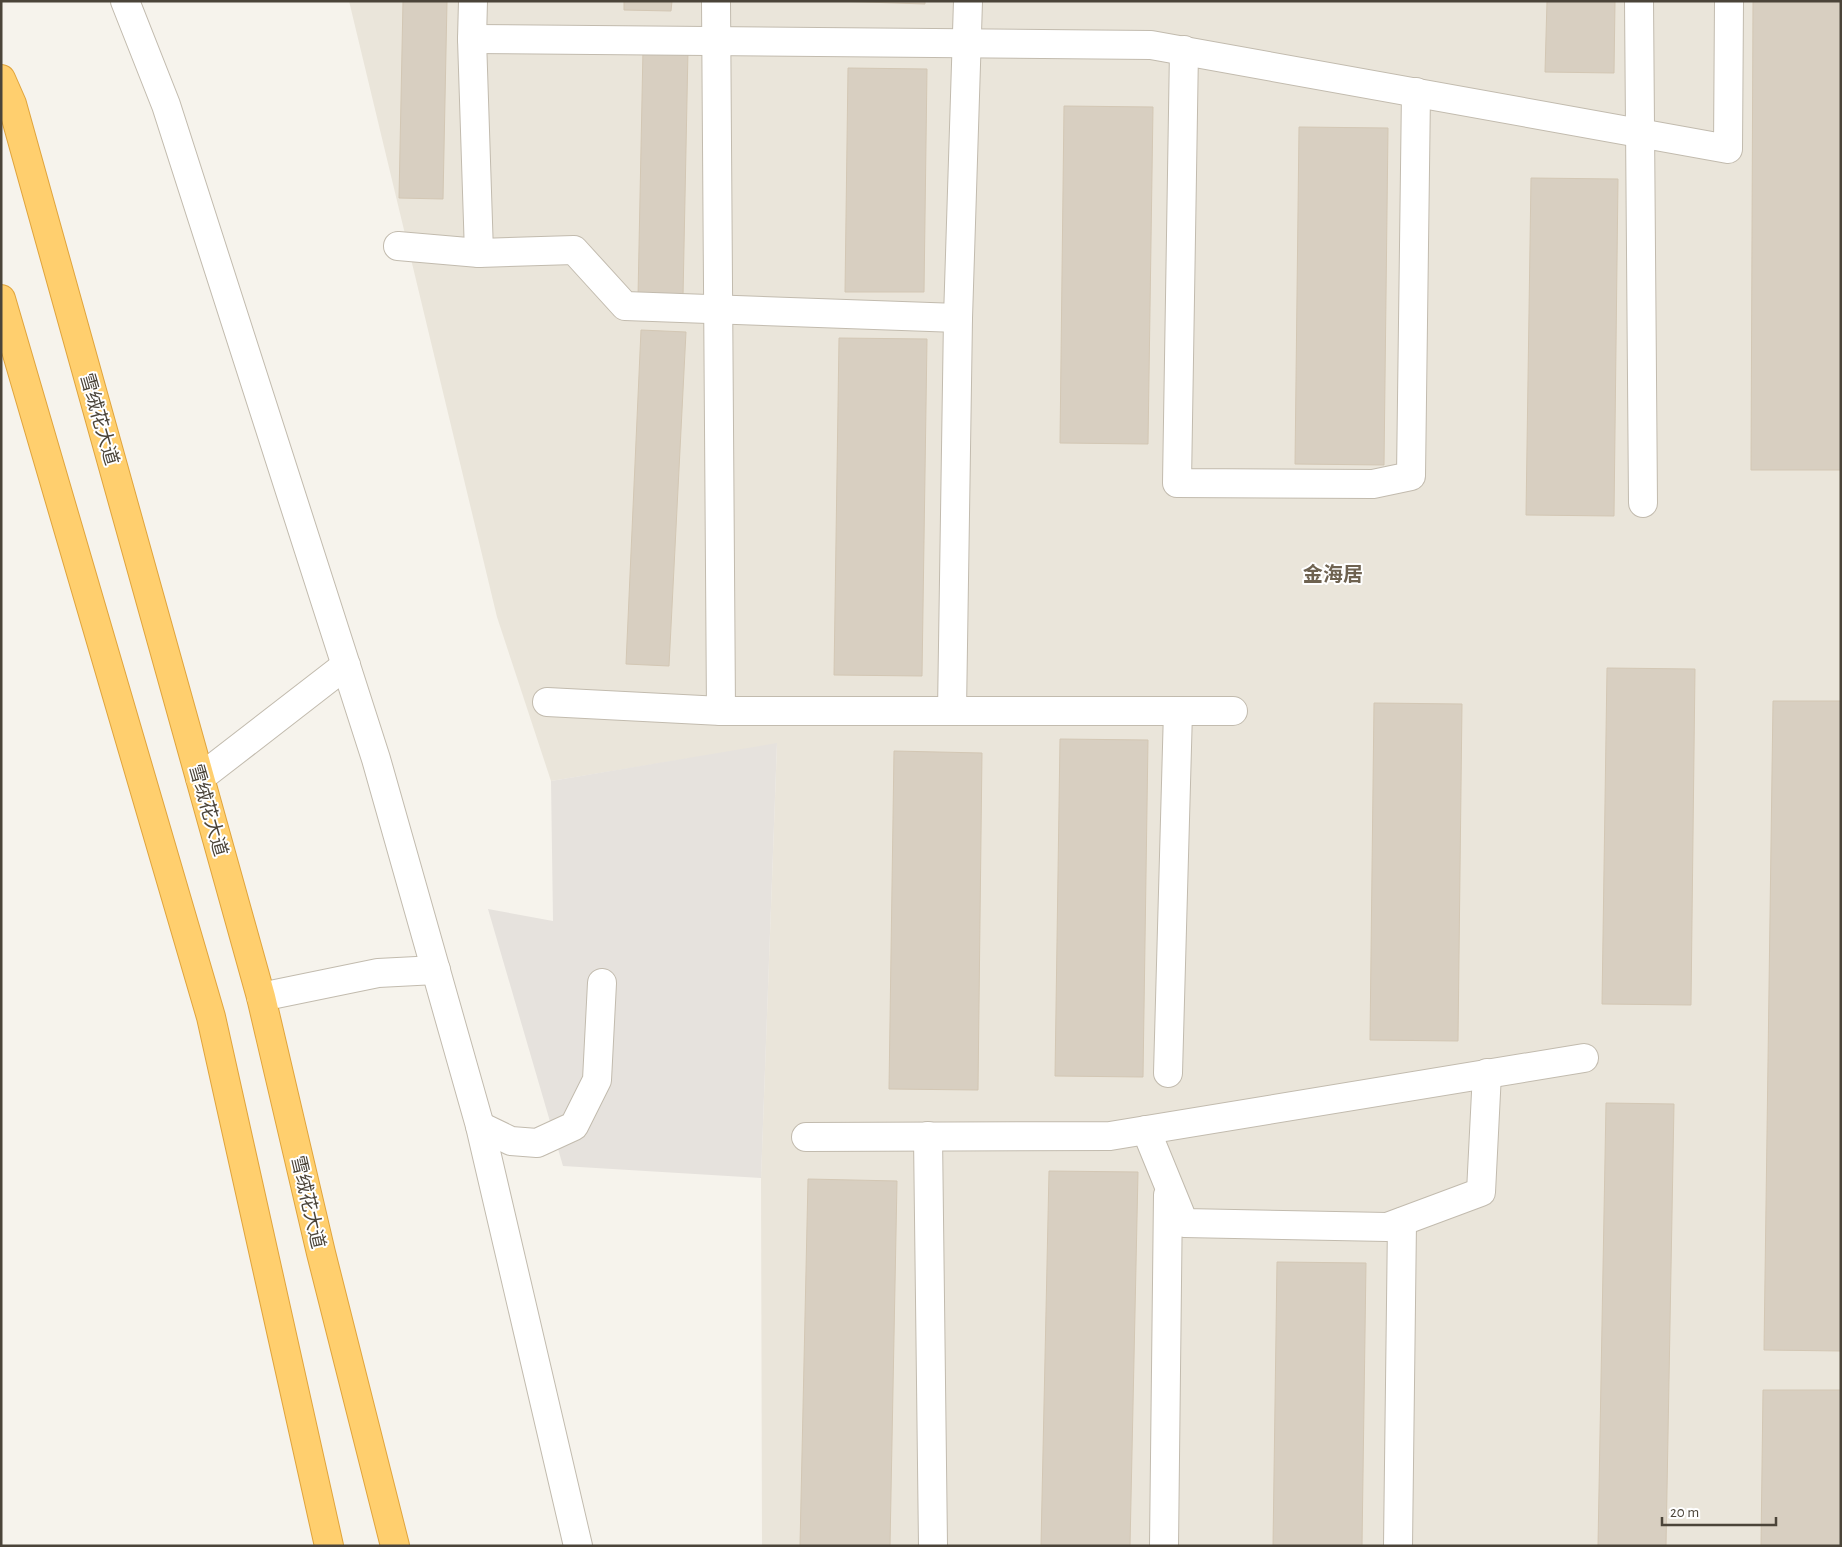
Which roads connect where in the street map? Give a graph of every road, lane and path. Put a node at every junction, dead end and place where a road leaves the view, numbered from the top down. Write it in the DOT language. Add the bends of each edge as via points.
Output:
graph roads {
  1 [pos="125,1"];
  2 [pos="473,1"];
  3 [pos="716,1"];
  4 [pos="968,1"];
  5 [pos="1639,1"];
  6 [pos="1730,1"];
  7 [pos="472,39"];
  8 [pos="716,41"];
  9 [pos="968,43"];
  10 [pos="1184,50"];
  11 [pos="1,80"];
  12 [pos="1416,92"];
  13 [pos="1640,133"];
  14 [pos="398,246"];
  15 [pos="479,253"];
  16 [pos="1,299"];
  17 [pos="718,309"];
  18 [pos="958,318"];
  19 [pos="1643,503"];
  20 [pos="346,664"];
  21 [pos="547,702"];
  22 [pos="721,711"];
  23 [pos="952,711"];
  24 [pos="1178,711"];
  25 [pos="1233,711"];
  26 [pos="200,778"];
  27 [pos="436,970"];
  28 [pos="602,983"];
  29 [pos="261,997"];
  30 [pos="1584,1058"];
  31 [pos="1168,1073"];
  32 [pos="1487,1073"];
  33 [pos="480,1126"];
  34 [pos="1146,1130"];
  35 [pos="928,1136"];
  36 [pos="806,1137"];
  37 [pos="1168,1184"];
  38 [pos="1402,1222"];
  39 [pos="329,1546"];
  40 [pos="395,1546"];
  41 [pos="578,1546"];
  42 [pos="933,1546"];
  43 [pos="1164,1546"];
  44 [pos="1398,1546"];
  1 -- 20 [label="street" via="166,104"];
  2 -- 7 [label="street"];
  3 -- 8 [label="street"];
  4 -- 9 [label="street"];
  5 -- 13 [label="street"];
  6 -- 13 [label="street" via="1728,149"];
  7 -- 8 [label="street"];
  7 -- 15 [label="street"];
  8 -- 9 [label="street"];
  8 -- 17 [label="street"];
  9 -- 10 [label="street" via="1151,44"];
  9 -- 18 [label="street"];
  10 -- 12 [label="street"];
  10 -- 12 [label="street" via="1177,482 1373,484 1411,476"];
  11 -- 26 [label="highway, 雪绒花大道" via="15,113"];
  12 -- 13 [label="street"];
  13 -- 19 [label="street"];
  14 -- 15 [label="street"];
  15 -- 17 [label="street" via="574,250 625,306"];
  16 -- 39 [label="highway" via="211,1017"];
  17 -- 18 [label="street"];
  17 -- 22 [label="street"];
  18 -- 23 [label="street"];
  20 -- 26 [label="street"];
  20 -- 27 [label="street"];
  21 -- 22 [label="street"];
  22 -- 23 [label="street"];
  23 -- 24 [label="street"];
  24 -- 25 [label="street"];
  24 -- 31 [label="street"];
  26 -- 29 [label="highway, 雪绒花大道"];
  27 -- 29 [label="street" via="378,973"];
  27 -- 33 [label="street"];
  28 -- 33 [label="street" via="597,1080 574,1126 537,1144 511,1141"];
  29 -- 40 [label="highway, 雪绒花大道"];
  30 -- 32 [label="street"];
  32 -- 34 [label="street"];
  32 -- 38 [label="street" via="1481,1192"];
  33 -- 41 [label="street"];
  34 -- 35 [label="street" via="1110,1136"];
  34 -- 37 [label="street"];
  35 -- 36 [label="street"];
  35 -- 42 [label="street"];
  37 -- 38 [label="street" via="1184,1222 1387,1227"];
  37 -- 43 [label="street"];
  38 -- 44 [label="street"];
}
